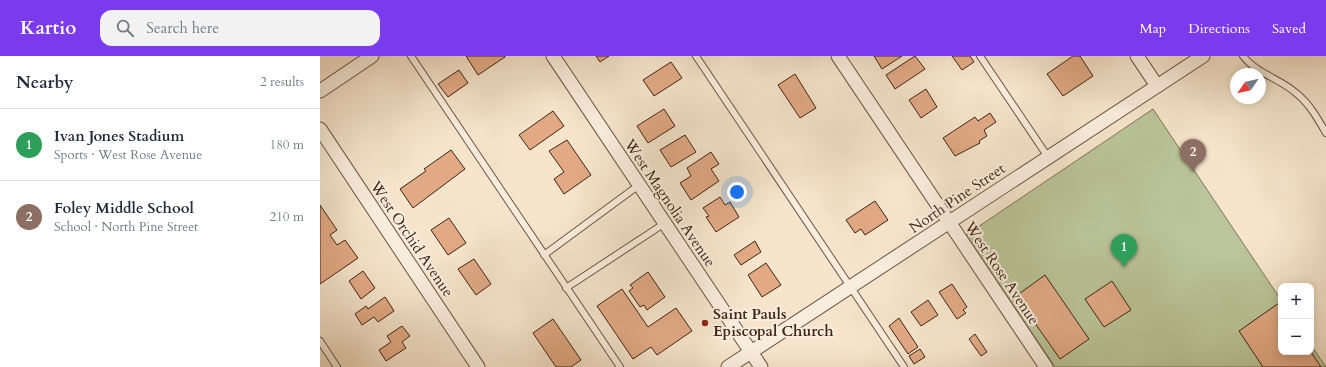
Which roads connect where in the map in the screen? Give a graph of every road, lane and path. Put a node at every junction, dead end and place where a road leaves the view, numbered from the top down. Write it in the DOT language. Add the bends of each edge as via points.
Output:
graph roads {
  1 [pos="372,56"];
  2 [pos="411,56"];
  3 [pos="553,56"];
  4 [pos="696,56"];
  5 [pos="838,56"];
  6 [pos="980,56"];
  7 [pos="1137,56"];
  8 [pos="1203,56"];
  9 [pos="1243,56"];
  10 [pos="1157,86"];
  11 [pos="320,91"];
  12 [pos="320,129"];
  13 [pos="1326,133"];
  14 [pos="1048,157"];
  15 [pos="639,185"];
  16 [pos="665,223"];
  17 [pos="949,223"];
  18 [pos="544,255"];
  19 [pos="566,288"];
  20 [pos="851,288"];
  21 [pos="320,341"];
  22 [pos="751,352"];
  23 [pos="337,367"];
  24 [pos="478,367"];
  25 [pos="620,367"];
  26 [pos="728,367"];
  27 [pos="761,367"];
  28 [pos="904,367"];
  29 [pos="1046,367"];
  1 -- 11 [label="street"];
  2 -- 18 [label="lane"];
  3 -- 15 [label="street, West Magnolia Avenue"];
  4 -- 20 [label="lane"];
  5 -- 17 [label="street, West Rose Avenue"];
  6 -- 14 [label="lane"];
  7 -- 10 [label="street"];
  8 -- 10 [label="street, North Pine Street"];
  9 -- 13 [label="lane" via="1260,72 1297,93"];
  10 -- 14 [label="street, North Pine Street"];
  12 -- 24 [label="street, West Orchid Avenue"];
  14 -- 17 [label="street, North Pine Street"];
  15 -- 16 [label="street, West Magnolia Avenue"];
  15 -- 18 [label="lane"];
  16 -- 19 [label="lane"];
  16 -- 22 [label="street, West Magnolia Avenue"];
  17 -- 20 [label="street, North Pine Street"];
  17 -- 29 [label="street, West Rose Avenue"];
  18 -- 19 [label="lane"];
  19 -- 25 [label="lane"];
  20 -- 22 [label="street, North Pine Street"];
  20 -- 28 [label="lane"];
  21 -- 23 [label="lane"];
  22 -- 26 [label="street, North Pine Street"];
  22 -- 27 [label="street, West Magnolia Avenue"];
}
